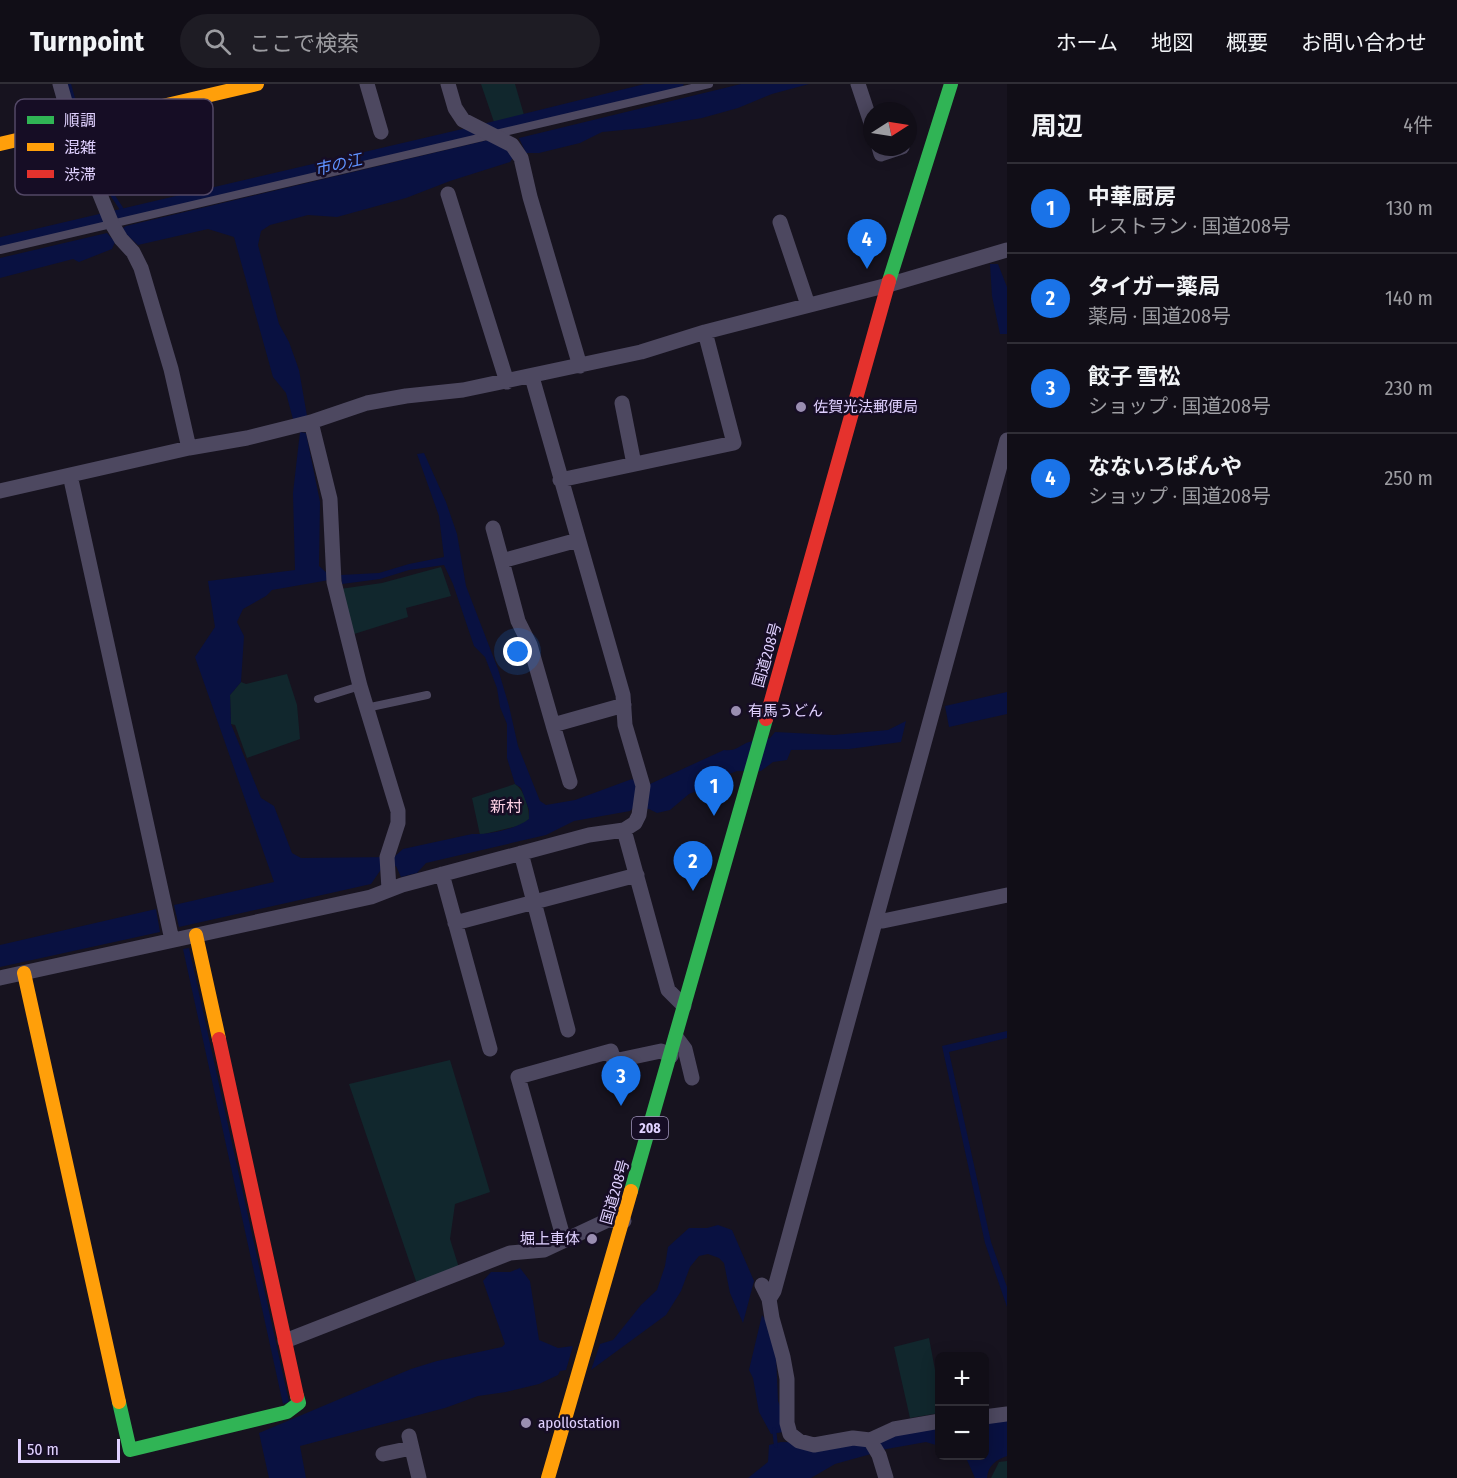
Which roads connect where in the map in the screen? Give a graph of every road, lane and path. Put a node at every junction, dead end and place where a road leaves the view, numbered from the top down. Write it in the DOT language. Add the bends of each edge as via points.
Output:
graph roads {
  1 [pos="60,84"];
  2 [pos="257,84"];
  3 [pos="368,84"];
  4 [pos="448,84"];
  5 [pos="709,84"];
  6 [pos="858,84"];
  7 [pos="951,84"];
  8 [pos="64,99"];
  9 [pos="191,99"];
  10 [pos="864,102"];
  11 [pos="381,132"];
  12 [pos="494,135"];
  13 [pos="15,140"];
  14 [pos="0,144"];
  15 [pos="917,149"];
  16 [pos="930,154"];
  17 [pos="448,194"];
  18 [pos="100,195"];
  19 [pos="780,222"];
  20 [pos="113,226"];
  21 [pos="0,250"];
  22 [pos="1007,250"];
  23 [pos="888,285"];
  24 [pos="808,305"];
  25 [pos="705,332"];
  26 [pos="580,366"];
  27 [pos="532,377"];
  28 [pos="507,382"];
  29 [pos="622,403"];
  30 [pos="305,424"];
  31 [pos="1007,440"];
  32 [pos="189,448"];
  33 [pos="634,464"];
  34 [pos="70,475"];
  35 [pos="560,480"];
  36 [pos="0,491"];
  37 [pos="493,528"];
  38 [pos="578,540"];
  39 [pos="502,561"];
  40 [pos="360,686"];
  41 [pos="427,695"];
  42 [pos="318,699"];
  43 [pos="624,705"];
  44 [pos="366,708"];
  45 [pos="553,725"];
  46 [pos="570,782"];
  47 [pos="624,830"];
  48 [pos="521,853"];
  49 [pos="442,874"];
  50 [pos="637,875"];
  51 [pos="389,889"];
  52 [pos="1007,895"];
  53 [pos="533,902"];
  54 [pos="876,920"];
  55 [pos="455,923"];
  56 [pos="196,935"];
  57 [pos="172,940"];
  58 [pos="24,973"];
  59 [pos="0,978"];
  60 [pos="684,1006"];
  61 [pos="568,1030"];
  62 [pos="676,1037"];
  63 [pos="490,1049"];
  64 [pos="671,1056"];
  65 [pos="693,1078"];
  66 [pos="624,1221"];
  67 [pos="564,1240"];
  68 [pos="285,1341"];
  69 [pos="1007,1414"];
  70 [pos="989,1417"];
  71 [pos="935,1422"];
  72 [pos="870,1440"];
  73 [pos="383,1454"];
  74 [pos="418,1478"];
  75 [pos="548,1478"];
  76 [pos="886,1478"];
  1 -- 8 [label="street"];
  2 -- 9 [label="main road"];
  3 -- 11 [label="street"];
  4 -- 12 [label="street" via="463,120"];
  5 -- 12 [label="lane"];
  6 -- 10 [label="street"];
  7 -- 16 [label="main road, 国道208号 / 208"];
  12 -- 20 [label="lane"];
  12 -- 26 [label="street" via="512,145 521,158"];
  13 -- 14 [label="main road"];
  15 -- 16 [label="street"];
  16 -- 23 [label="main road, 国道208号 / 208"];
  17 -- 28 [label="street"];
  18 -- 20 [label="street"];
  19 -- 24 [label="street"];
  20 -- 21 [label="lane"];
  20 -- 32 [label="street" via="141,268"];
  22 -- 23 [label="street"];
  23 -- 24 [label="street"];
  23 -- 60 [label="main road, 国道208号 / 208"];
  24 -- 25 [label="street"];
  25 -- 26 [label="street"];
  25 -- 33 [label="street" via="734,443"];
  26 -- 27 [label="street"];
  27 -- 28 [label="street"];
  27 -- 35 [label="street"];
  28 -- 30 [label="street" via="367,403"];
  29 -- 33 [label="street"];
  30 -- 32 [label="street"];
  30 -- 40 [label="street" via="330,499 333,578"];
  31 -- 54 [label="street"];
  32 -- 34 [label="street"];
  33 -- 35 [label="street"];
  34 -- 36 [label="street"];
  34 -- 57 [label="street"];
  35 -- 38 [label="street"];
  37 -- 39 [label="street"];
  38 -- 39 [label="street"];
  38 -- 43 [label="street"];
  39 -- 45 [label="street"];
  40 -- 42 [label="lane"];
  40 -- 44 [label="street"];
  41 -- 44 [label="lane"];
  43 -- 45 [label="street"];
  43 -- 47 [label="street" via="625,725 643,786 639,815"];
  44 -- 51 [label="street" via="398,811 387,863"];
  45 -- 46 [label="street"];
  47 -- 48 [label="street"];
  47 -- 50 [label="street"];
  48 -- 49 [label="street"];
  48 -- 53 [label="street"];
  49 -- 51 [label="street"];
  49 -- 55 [label="street"];
  50 -- 53 [label="street"];
  50 -- 60 [label="street" via="668,990"];
  51 -- 56 [label="street" via="371,897"];
  52 -- 54 [label="street"];
  53 -- 55 [label="street"];
  53 -- 61 [label="street"];
  54 -- 72 [label="street" via="774,1291 766,1292 787,1379 790,1434 799,1442 814,1445 853,1438"];
  55 -- 63 [label="street"];
  56 -- 57 [label="street"];
  56 -- 68 [label="main road"];
  57 -- 58 [label="street"];
  58 -- 59 [label="street"];
  58 -- 68 [label="main road" via="130,1450 287,1412 299,1403"];
  60 -- 62 [label="main road, 国道208号 / 208"];
  62 -- 64 [label="main road, 国道208号 / 208"];
  62 -- 65 [label="street" via="685,1049"];
  64 -- 66 [label="main road, 国道208号 / 208"];
  64 -- 67 [label="street" via="661,1051 614,1061 611,1052 518,1077"];
  66 -- 67 [label="street" via="608,1220"];
  66 -- 75 [label="main road, 国道208号 / 208"];
  67 -- 68 [label="street" via="544,1250 510,1253"];
  69 -- 70 [label="street"];
  71 -- 72 [label="street" via="894,1429"];
  72 -- 76 [label="street"];
  73 -- 74 [label="street" via="410,1442"];
}
